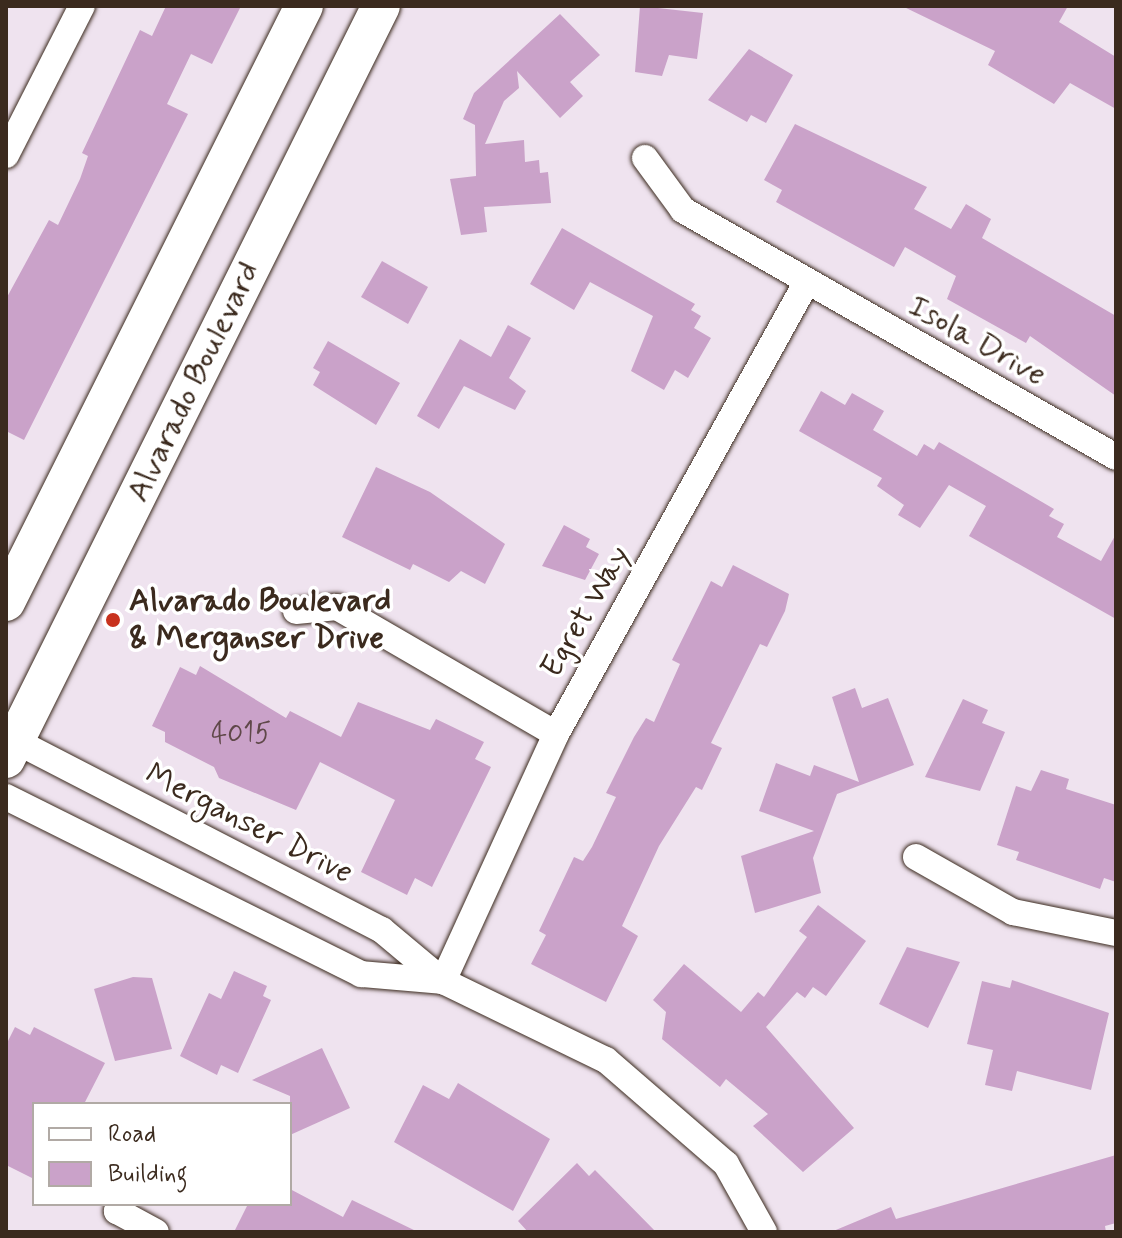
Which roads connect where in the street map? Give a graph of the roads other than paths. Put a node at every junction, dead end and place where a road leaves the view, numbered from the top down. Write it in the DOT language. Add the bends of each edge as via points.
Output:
graph roads {
  1 [pos="82,6"];
  2 [pos="304,6"];
  3 [pos="381,6"];
  4 [pos="6,155"];
  5 [pos="645,158"];
  6 [pos="805,285"];
  7 [pos="1116,457"];
  8 [pos="6,602"];
  9 [pos="296,611"];
  10 [pos="556,734"];
  11 [pos="9,746"];
  12 [pos="6,797"];
  13 [pos="916,857"];
  14 [pos="1116,933"];
  15 [pos="443,981"];
  16 [pos="119,1206"];
  17 [pos="156,1232"];
  18 [pos="764,1232"];
  1 -- 4 [label="street"];
  2 -- 8 [label="main road"];
  3 -- 11 [label="main road, Alvarado Boulevard"];
  5 -- 6 [label="street, Isola Drive" via="683,210"];
  6 -- 7 [label="street, Isola Drive"];
  6 -- 10 [label="street, Egret Way"];
  9 -- 10 [label="street" via="337,607"];
  10 -- 15 [label="street, Egret Way"];
  11 -- 15 [label="street, Merganser Drive" via="382,930"];
  12 -- 15 [label="street, Merganser Drive" via="361,974"];
  13 -- 14 [label="street" via="1013,912"];
  15 -- 18 [label="street, Merganser Drive" via="606,1060 726,1164"];
  16 -- 17 [label="street" via="117,1211"];
}
